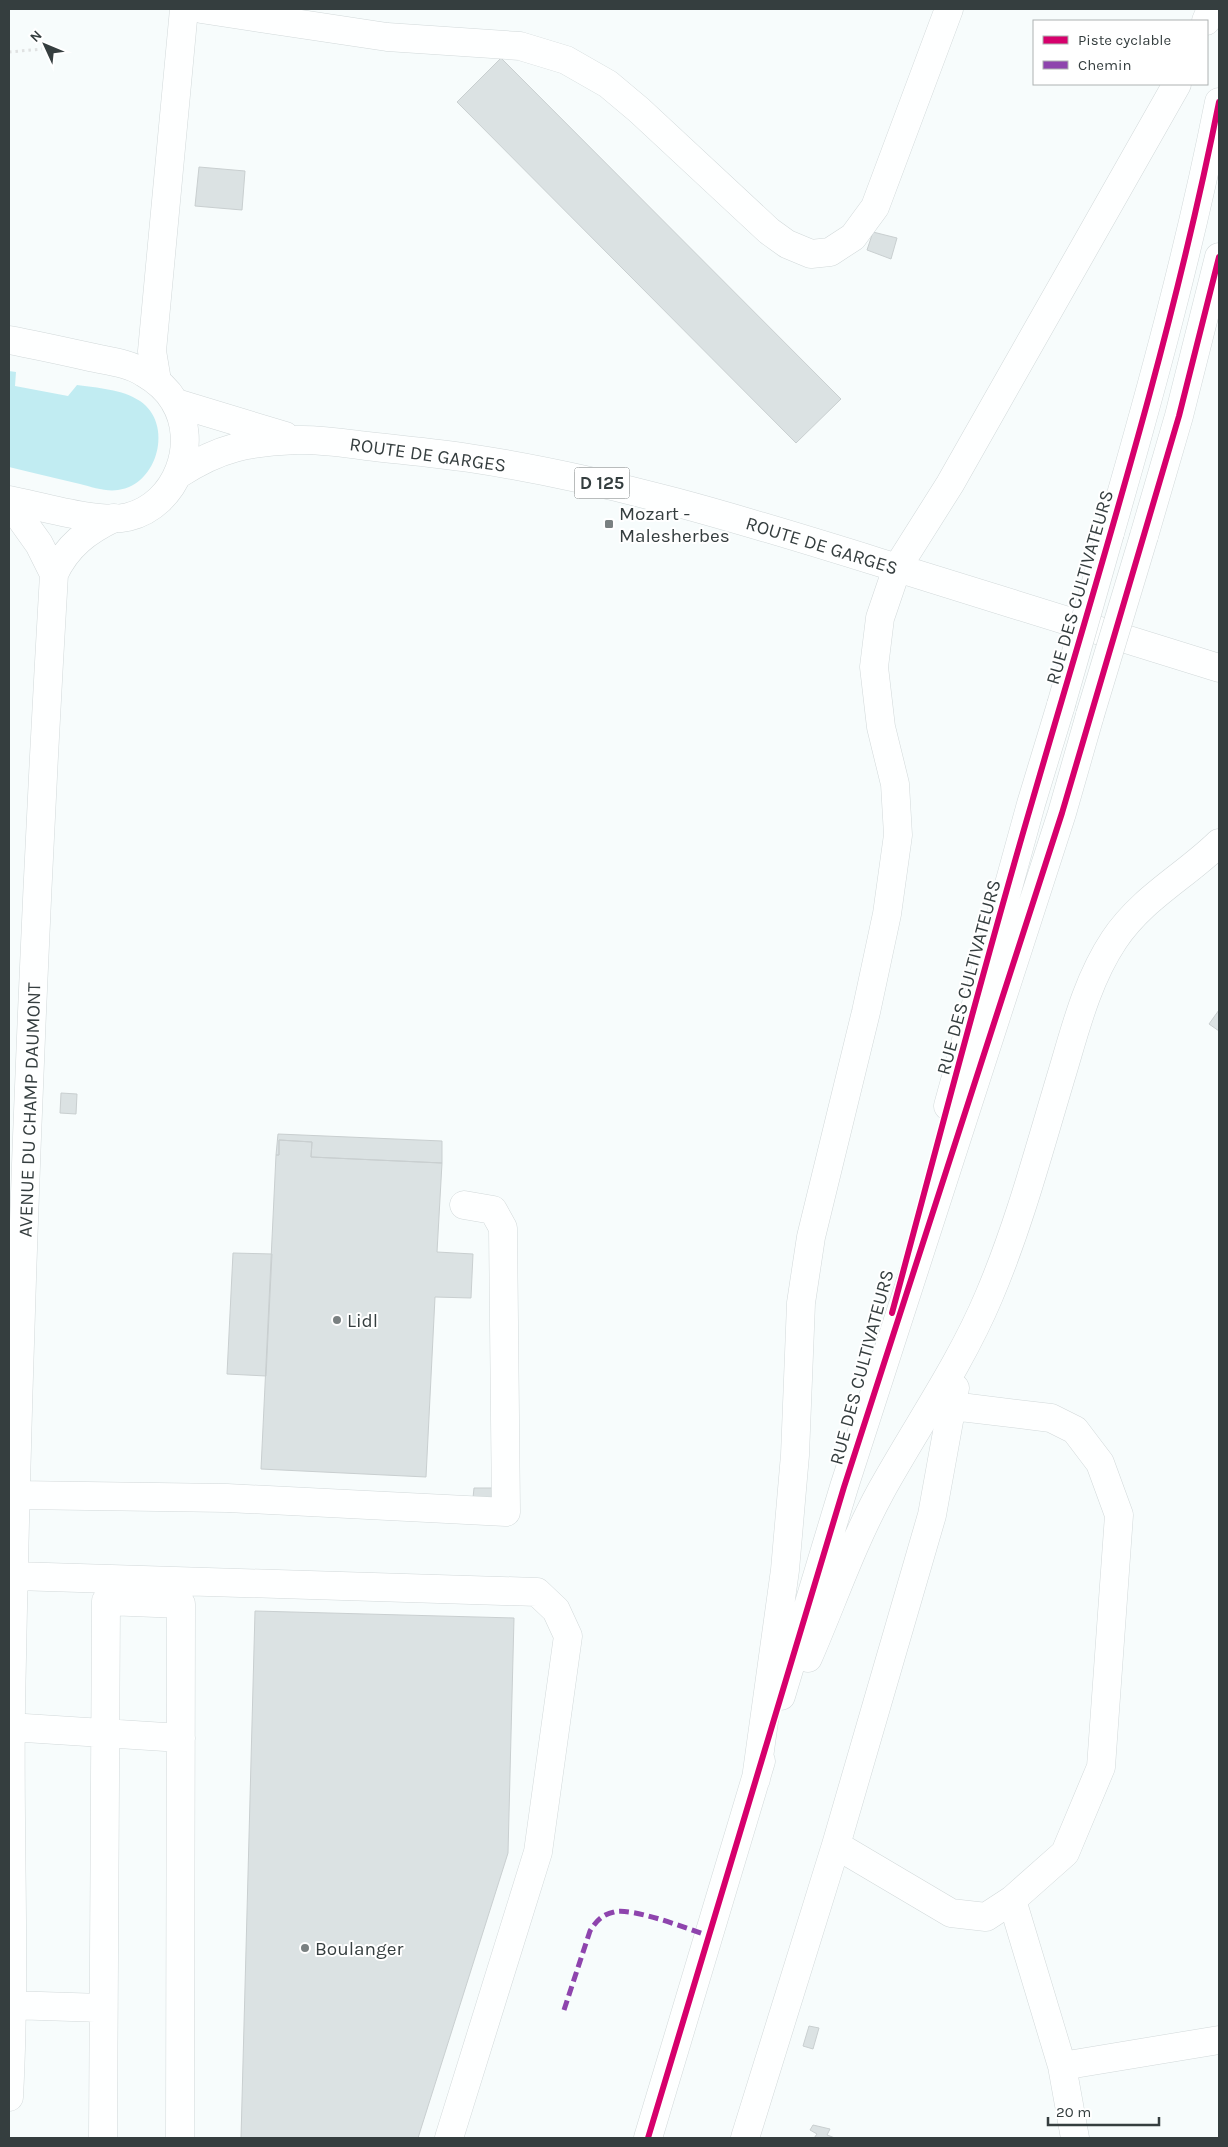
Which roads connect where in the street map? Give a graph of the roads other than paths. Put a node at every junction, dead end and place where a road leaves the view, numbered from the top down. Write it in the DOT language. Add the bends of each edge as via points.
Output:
graph roads {
  1 [pos="184,9"];
  2 [pos="201,9"];
  3 [pos="949,9"];
  4 [pos="1176,85"];
  5 [pos="1219,102"];
  6 [pos="1219,258"];
  7 [pos="9,340"];
  8 [pos="152,350"];
  9 [pos="126,365"];
  10 [pos="157,381"];
  11 [pos="176,403"];
  12 [pos="298,440"];
  13 [pos="179,474"];
  14 [pos="9,501"];
  15 [pos="114,518"];
  16 [pos="896,568"];
  17 [pos="54,574"];
  18 [pos="1219,668"];
  19 [pos="1218,849"];
  20 [pos="464,1205"];
  21 [pos="16,1264"];
  22 [pos="961,1358"];
  23 [pos="952,1406"];
  24 [pos="844,1487"];
  25 [pos="17,1496"];
  26 [pos="15,1576"];
  27 [pos="10,1728"];
  28 [pos="105,1734"];
  29 [pos="181,1738"];
  30 [pos="756,1779"];
  31 [pos="836,1846"];
  32 [pos="1012,1900"];
  33 [pos="10,2005"];
  34 [pos="103,2008"];
  35 [pos="1219,2040"];
  36 [pos="1062,2066"];
  37 [pos="9,2098"];
  38 [pos="102,2138"];
  39 [pos="180,2138"];
  40 [pos="449,2138"];
  41 [pos="648,2138"];
  42 [pos="745,2138"];
  43 [pos="1075,2138"];
  1 -- 8 [label="main road"];
  2 -- 3 [label="main road" via="387,37 520,46 566,60 608,84 639,110 769,231 787,244 811,254 830,252 853,237 875,207"];
  4 -- 16 [label="main road" via="950,484"];
  5 -- 24 [label="main road, RUE DES CULTIVATEURS, bridge" via="1152,387 1031,804"];
  6 -- 24 [label="main road, RUE DES CULTIVATEURS, bridge" via="1179,416 1058,822"];
  7 -- 9 [label="main road"];
  8 -- 9 [label="main road"];
  8 -- 10 [label="main road"];
  9 -- 10 [label="main road"];
  10 -- 11 [label="main road"];
  11 -- 12 [label="main road, ROUTE DE GARGES / D 125"];
  11 -- 13 [label="main road" via="184,427 185,445"];
  12 -- 13 [label="main road, ROUTE DE GARGES / D 125" via="223,450 203,458"];
  12 -- 16 [label="main road, ROUTE DE GARGES / D 125" via="509,464 611,485 726,515"];
  13 -- 15 [label="main road" via="153,505 127,517"];
  14 -- 15 [label="main road"];
  14 -- 17 [label="main road, AVENUE DU CHAMP DAUMONT" via="39,544"];
  15 -- 17 [label="main road, AVENUE DU CHAMP DAUMONT" via="79,539 60,561"];
  16 -- 18 [label="main road, ROUTE DE GARGES / D 125"];
  16 -- 30 [label="main road" via="880,618 874,667 881,727 895,784 898,835 888,914 811,1237 800,1303 795,1455 785,1570"];
  17 -- 21 [label="main road, AVENUE DU CHAMP DAUMONT"];
  19 -- 22 [label="main road" via="1152,897 1130,919 1094,975 1012,1237"];
  20 -- 25 [label="main road" via="493,1210 503,1228 506,1512 227,1498"];
  21 -- 25 [label="main road, AVENUE DU CHAMP DAUMONT"];
  22 -- 23 [label="main road"];
  22 -- 30 [label="main road" via="880,1492"];
  23 -- 31 [label="main road" via="932,1515"];
  23 -- 32 [label="main road" via="1051,1418 1075,1430 1100,1463 1119,1515 1101,1766 1065,1853"];
  24 -- 30 [label="main road"];
  25 -- 26 [label="main road, AVENUE DU CHAMP DAUMONT"];
  26 -- 27 [label="main road, AVENUE DU CHAMP DAUMONT"];
  26 -- 40 [label="main road" via="536,1592 556,1610 568,1636 538,1852"];
  27 -- 28 [label="main road"];
  27 -- 33 [label="main road, AVENUE DU CHAMP DAUMONT"];
  28 -- 29 [label="main road"];
  28 -- 29 [label="main road" via="106,1601 181,1604"];
  28 -- 34 [label="main road"];
  29 -- 39 [label="main road"];
  30 -- 41 [label="main road"];
  31 -- 32 [label="main road" via="951,1913 986,1917"];
  31 -- 42 [label="main road"];
  32 -- 36 [label="main road"];
  33 -- 34 [label="main road"];
  33 -- 37 [label="main road, AVENUE DU CHAMP DAUMONT"];
  34 -- 38 [label="main road"];
  35 -- 36 [label="main road"];
  36 -- 43 [label="main road"];
}
